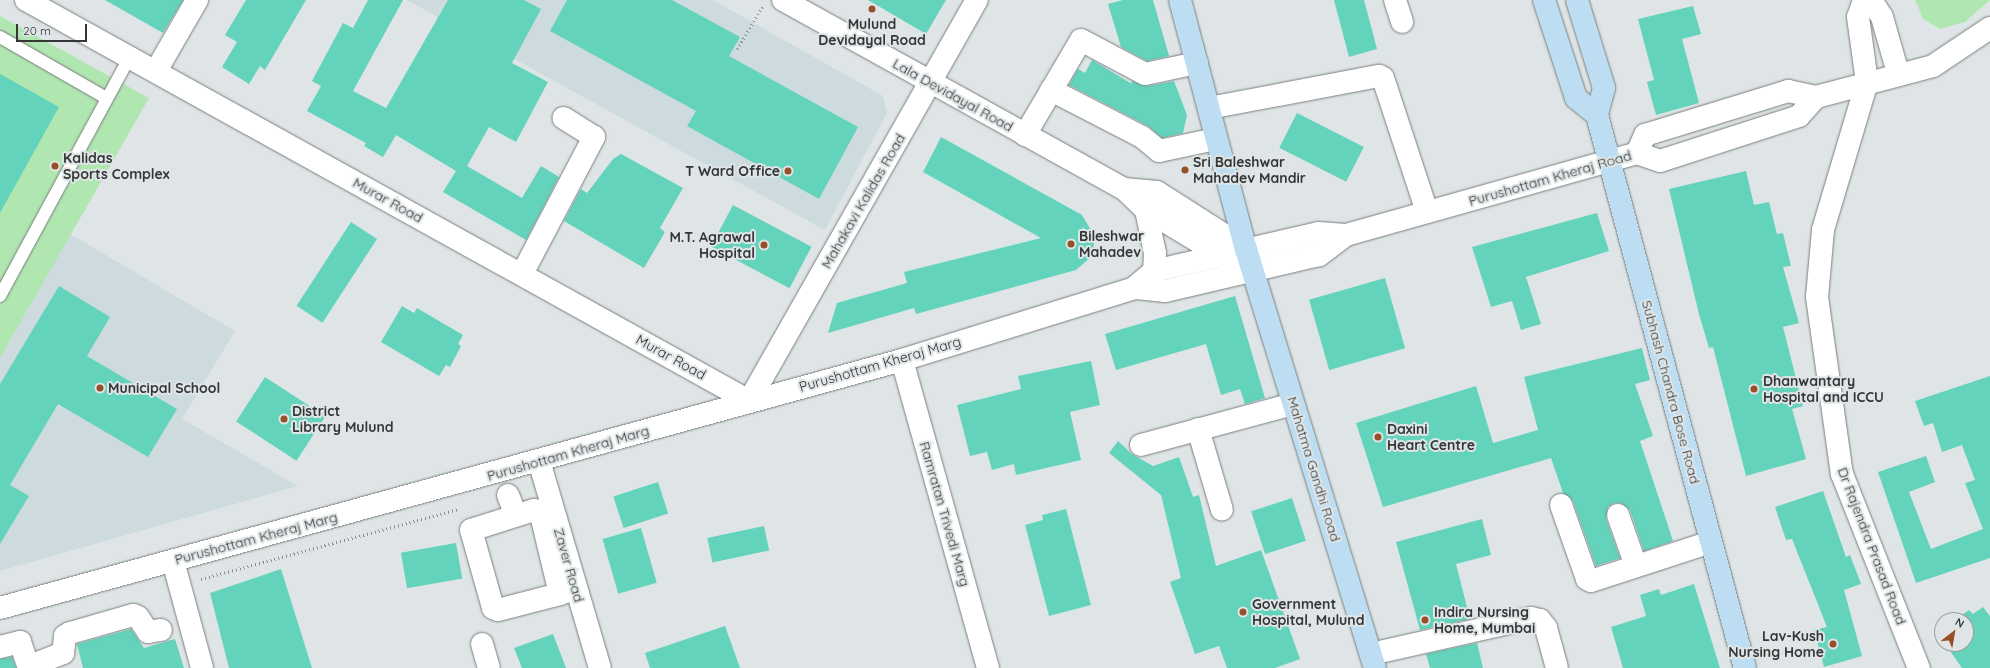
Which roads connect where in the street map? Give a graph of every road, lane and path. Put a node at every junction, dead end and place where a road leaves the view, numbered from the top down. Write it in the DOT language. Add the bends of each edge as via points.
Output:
graph roads {
  1 [pos="26,0"];
  2 [pos="197,0"];
  3 [pos="766,0"];
  4 [pos="783,0"];
  5 [pos="977,0"];
  6 [pos="1180,0"];
  7 [pos="1395,0"];
  8 [pos="1544,0"];
  9 [pos="1578,0"];
  10 [pos="1864,0"];
  11 [pos="1871,0"];
  12 [pos="1402,22"];
  13 [pos="1990,28"];
  14 [pos="0,37"];
  15 [pos="737,49"];
  16 [pos="130,56"];
  17 [pos="1197,63"];
  18 [pos="156,71"];
  19 [pos="1898,73"];
  20 [pos="1867,82"];
  21 [pos="930,83"];
  22 [pos="1051,90"];
  23 [pos="1816,97"];
  24 [pos="106,98"];
  25 [pos="1208,108"];
  26 [pos="1597,115"];
  27 [pos="563,118"];
  28 [pos="1025,135"];
  29 [pos="1216,139"];
  30 [pos="1637,153"];
  31 [pos="1608,160"];
  32 [pos="1124,189"];
  33 [pos="1146,210"];
  34 [pos="1427,212"];
  35 [pos="1346,235"];
  36 [pos="1246,249"];
  37 [pos="1219,255"];
  38 [pos="1154,271"];
  39 [pos="1252,271"];
  40 [pos="522,274"];
  41 [pos="1134,288"];
  42 [pos="0,296"];
  43 [pos="902,360"];
  44 [pos="749,401"];
  45 [pos="1294,404"];
  46 [pos="1198,430"];
  47 [pos="1141,445"];
  48 [pos="539,462"];
  49 [pos="508,495"];
  50 [pos="1561,505"];
  51 [pos="462,508"];
  52 [pos="1222,510"];
  53 [pos="1618,515"];
  54 [pos="516,516"];
  55 [pos="1711,542"];
  56 [pos="555,544"];
  57 [pos="173,561"];
  58 [pos="1636,566"];
  59 [pos="180,585"];
  60 [pos="568,592"];
  61 [pos="0,608"];
  62 [pos="161,630"];
  63 [pos="482,644"];
  64 [pos="0,646"];
  65 [pos="1373,661"];
  66 [pos="29,668"];
  67 [pos="38,668"];
  68 [pos="202,668"];
  69 [pos="489,668"];
  70 [pos="600,668"];
  71 [pos="988,668"];
  72 [pos="1557,668"];
  73 [pos="1745,668"];
  74 [pos="1919,668"];
  1 -- 16 [label="street, Murar Road"];
  2 -- 18 [label="street"];
  3 -- 15 [label="path"];
  4 -- 21 [label="street, Lala Devidayal Road"];
  5 -- 21 [label="street, Mahakavi Kalidas Road"];
  6 -- 17 [label="main road, Mahatma Gandhi Road"];
  7 -- 12 [label="street"];
  8 -- 26 [label="main road" via="1576,98"];
  9 -- 26 [label="main road, Subhash Chandra Bose Road" via="1604,88"];
  10 -- 20 [label="street, Dr Rajendra Prasad Road" via="1858,17"];
  11 -- 19 [label="street" via="1882,17"];
  13 -- 19 [label="street" via="1933,66"];
  14 -- 24 [label="lane"];
  16 -- 18 [label="street, Murar Road"];
  16 -- 24 [label="lane"];
  17 -- 22 [label="street" via="1145,74 1081,40"];
  17 -- 25 [label="main road, Mahatma Gandhi Road"];
  18 -- 40 [label="street, Murar Road"];
  19 -- 20 [label="street"];
  20 -- 23 [label="street"];
  20 -- 74 [label="street, Dr Rajendra Prasad Road" via="1823,230 1818,297 1842,474"];
  21 -- 28 [label="street, Lala Devidayal Road"];
  21 -- 44 [label="street, Mahakavi Kalidas Road"];
  22 -- 28 [label="street"];
  22 -- 29 [label="street" via="1142,137 1159,151"];
  23 -- 30 [label="street, Purushottam Kheraj Road" via="1799,116 1660,161"];
  23 -- 30 [label="street" via="1788,91 1645,135"];
  24 -- 42 [label="lane"];
  25 -- 29 [label="main road, Mahatma Gandhi Road"];
  25 -- 34 [label="street" via="1379,76 1384,78"];
  26 -- 31 [label="main road, Subhash Chandra Bose Road"];
  27 -- 40 [label="street" via="594,137"];
  28 -- 32 [label="street, Lala Devidayal Road"];
  29 -- 36 [label="main road, Mahatma Gandhi Road"];
  30 -- 31 [label="street, Purushottam Kheraj Road"];
  31 -- 34 [label="street, Purushottam Kheraj Road"];
  31 -- 55 [label="main road, Subhash Chandra Bose Road"];
  32 -- 33 [label="street"];
  32 -- 36 [label="street" via="1157,192"];
  33 -- 37 [label="street"];
  33 -- 38 [label="street" via="1155,253"];
  34 -- 35 [label="street, Purushottam Kheraj Road"];
  35 -- 36 [label="street" via="1318,233"];
  35 -- 39 [label="street" via="1319,255"];
  36 -- 37 [label="street"];
  36 -- 39 [label="main road, Mahatma Gandhi Road"];
  37 -- 38 [label="street"];
  37 -- 39 [label="street"];
  38 -- 41 [label="street"];
  39 -- 41 [label="street" via="1165,291"];
  39 -- 45 [label="main road, Mahatma Gandhi Road"];
  40 -- 44 [label="street, Murar Road"];
  41 -- 43 [label="street, Purushottam Kheraj Marg"];
  43 -- 44 [label="street, Purushottam Kheraj Marg"];
  43 -- 71 [label="street, Ramratan Trivedi Marg"];
  44 -- 48 [label="street, Purushottam Kheraj Marg"];
  45 -- 46 [label="street"];
  45 -- 65 [label="main road, Mahatma Gandhi Road"];
  46 -- 47 [label="street"];
  46 -- 52 [label="street"];
  48 -- 56 [label="street, Zaver Road"];
  48 -- 57 [label="street, Purushottam Kheraj Marg"];
  49 -- 54 [label="street"];
  50 -- 58 [label="street" via="1588,579 1591,581"];
  51 -- 59 [label="path"];
  53 -- 58 [label="street"];
  54 -- 56 [label="street" via="540,512"];
  54 -- 60 [label="street" via="471,530 493,608 498,610"];
  55 -- 58 [label="street"];
  55 -- 73 [label="main road, Subhash Chandra Bose Road"];
  56 -- 60 [label="street, Zaver Road"];
  57 -- 59 [label="street"];
  57 -- 61 [label="street, Purushottam Kheraj Marg"];
  59 -- 68 [label="street"];
  60 -- 70 [label="street, Zaver Road"];
  62 -- 67 [label="street" via="148,632 133,615 70,633 65,636 63,653 40,662"];
  63 -- 69 [label="street"];
  64 -- 66 [label="street" via="20,642"];
  65 -- 72 [label="street" via="1531,618 1540,620 1546,628"];
}
